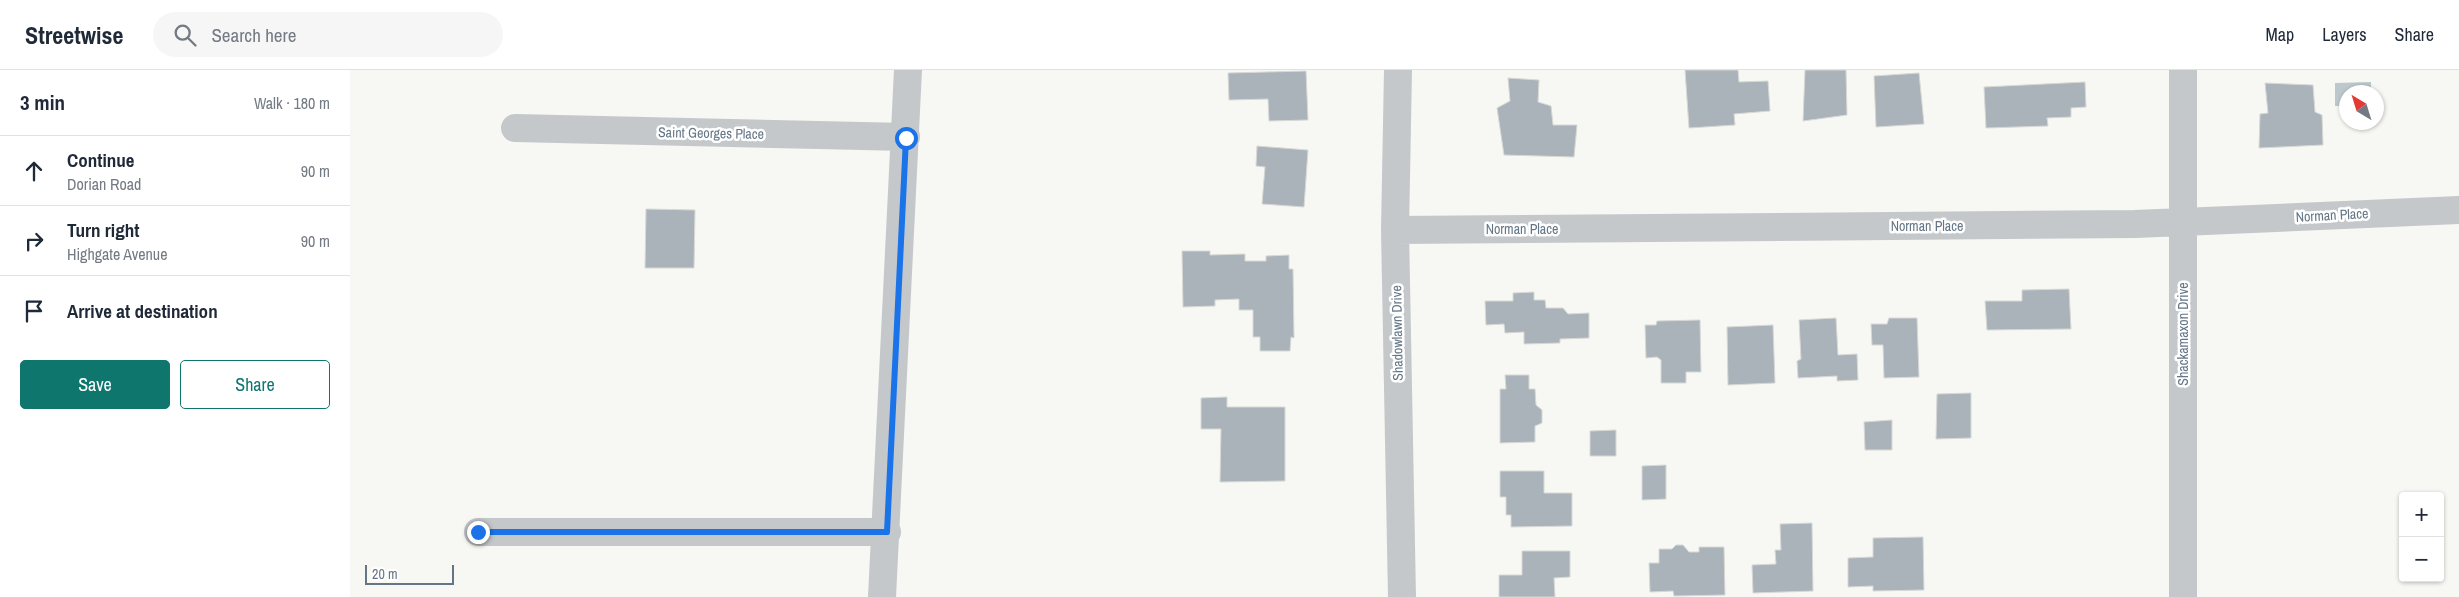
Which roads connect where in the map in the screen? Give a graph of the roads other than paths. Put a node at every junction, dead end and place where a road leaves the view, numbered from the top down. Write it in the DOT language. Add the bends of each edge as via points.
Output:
graph roads {
  1 [pos="908,70"];
  2 [pos="1398,70"];
  3 [pos="2183,70"];
  4 [pos="515,128"];
  5 [pos="906,138"];
  6 [pos="2459,210"];
  7 [pos="2183,222"];
  8 [pos="1395,230"];
  9 [pos="478,532"];
  10 [pos="887,532"];
  11 [pos="882,597"];
  12 [pos="1402,597"];
  13 [pos="2184,597"];
  1 -- 5 [label="street"];
  2 -- 8 [label="street, Shadowlawn Drive"];
  3 -- 7 [label="street, Shackamaxon Drive"];
  4 -- 5 [label="street, Saint Georges Place"];
  5 -- 10 [label="street"];
  6 -- 7 [label="street, Norman Place"];
  7 -- 8 [label="street, Norman Place"];
  7 -- 13 [label="street, Shackamaxon Drive"];
  8 -- 12 [label="street, Shadowlawn Drive"];
  9 -- 10 [label="street"];
  10 -- 11 [label="street"];
}
